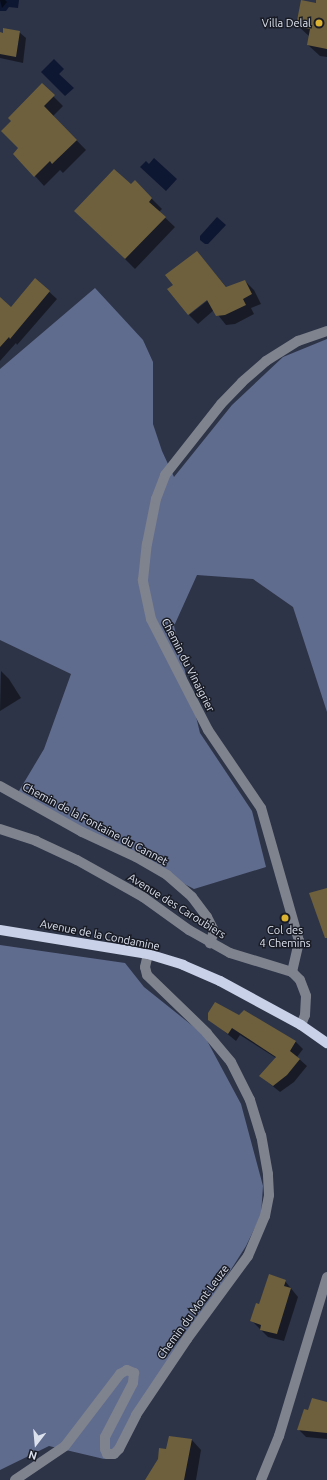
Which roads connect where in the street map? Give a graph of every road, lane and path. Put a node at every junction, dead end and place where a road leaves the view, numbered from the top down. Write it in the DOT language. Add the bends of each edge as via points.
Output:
graph roads {
  1 [pos="327,331"];
  2 [pos="0,786"];
  3 [pos="0,829"];
  4 [pos="0,930"];
  5 [pos="210,943"];
  6 [pos="148,954"];
  7 [pos="292,972"];
  8 [pos="301,1025"];
  9 [pos="327,1043"];
  10 [pos="327,1277"];
  11 [pos="14,1480"];
  12 [pos="261,1480"];
  1 -- 7 [label="street, Chemin du Vinaigrier" via="298,341 266,361 242,382 164,475 156,499 143,580 151,619 208,730 261,808 299,940"];
  2 -- 5 [label="street, Chemin de la Fontaine du Cannet" via="82,832 136,857 167,875 192,897 207,917 214,931"];
  3 -- 5 [label="street, Avenue des Caroubiers" via="36,841 77,860 143,897"];
  4 -- 6 [label="main road, Avenue de la Condamine"];
  5 -- 7 [label="street, Avenue des Caroubiers" via="230,953"];
  6 -- 8 [label="main road, Avenue de la Condamine" via="220,981"];
  6 -- 11 [label="street, Chemin du Mont Leuze" via="145,967 147,975 207,1033 231,1062 250,1100 261,1136 268,1174 269,1195 265,1216 248,1256 187,1339 136,1415 119,1449 114,1454 107,1454 105,1437 134,1383 134,1373 127,1370 120,1374 65,1446"];
  7 -- 8 [label="street" via="300,980 306,996"];
  8 -- 9 [label="main road, Avenue de la Condamine"];
  10 -- 12 [label="street" via="279,1436"];
}
